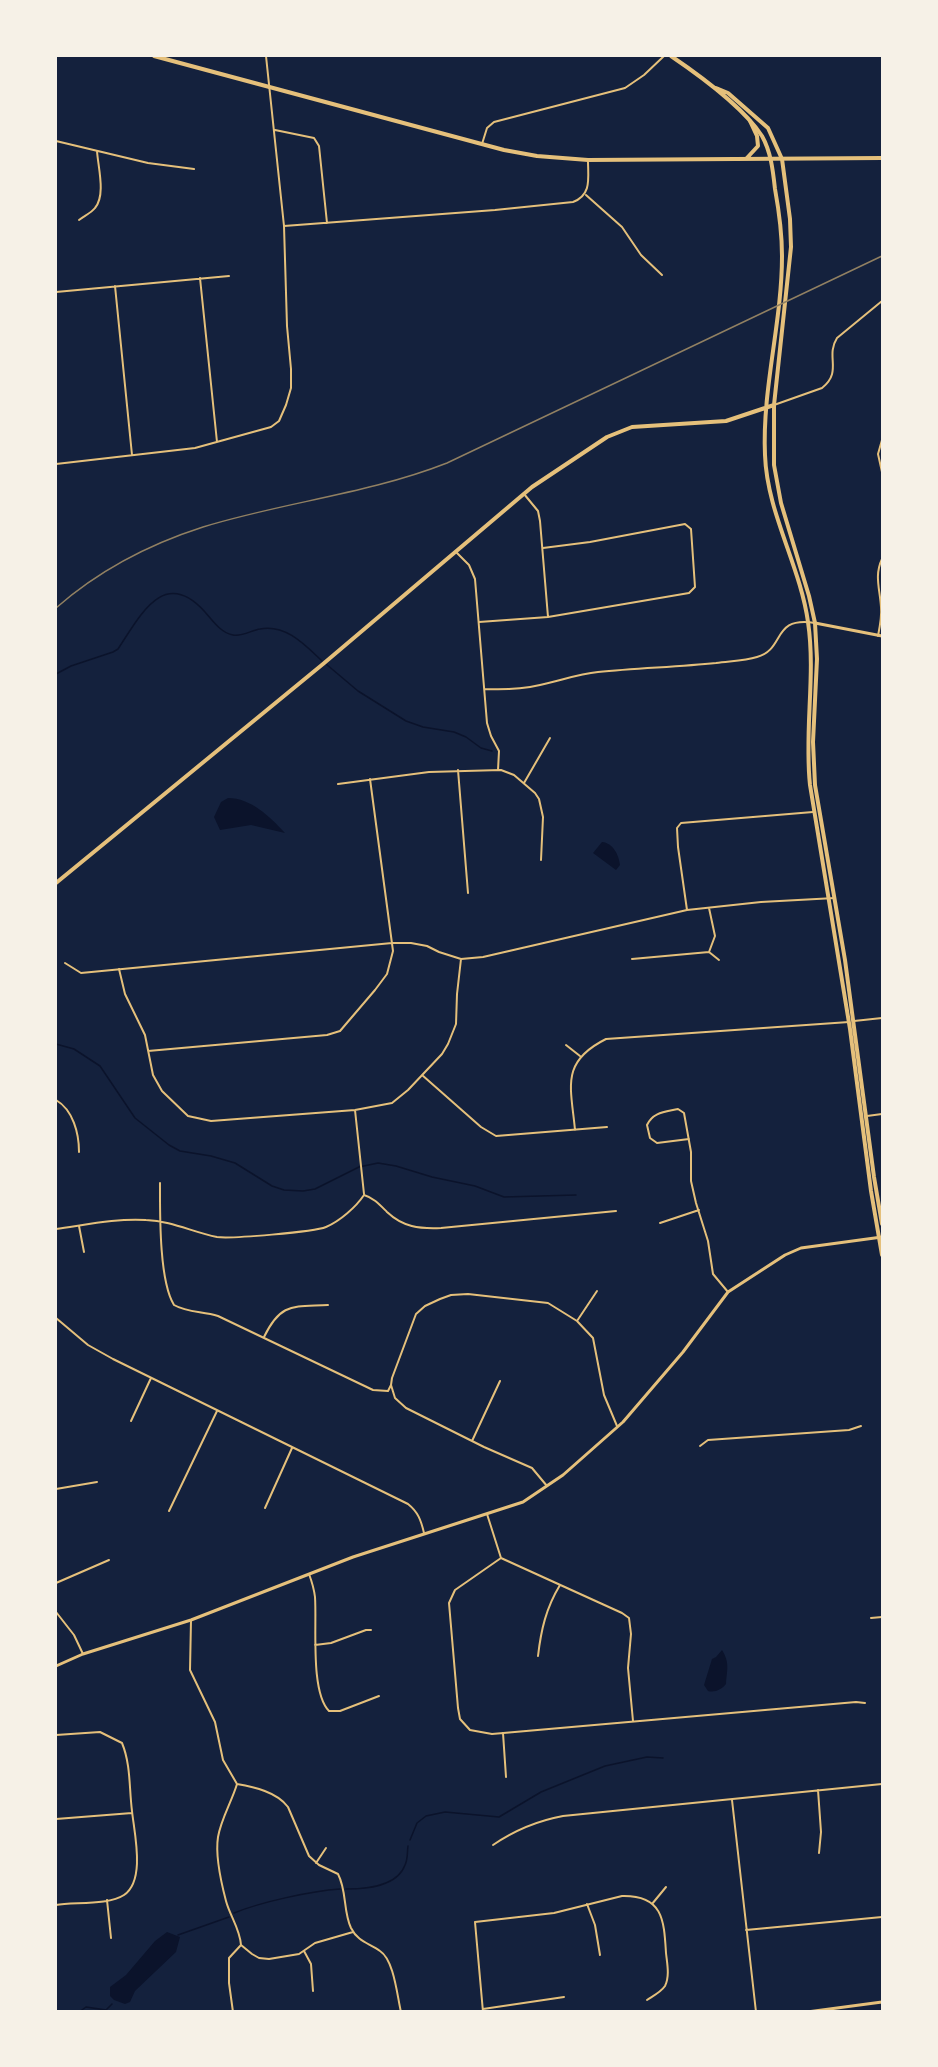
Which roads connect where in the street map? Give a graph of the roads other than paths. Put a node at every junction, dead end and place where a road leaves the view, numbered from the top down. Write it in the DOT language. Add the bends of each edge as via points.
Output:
graph roads {
  1 [pos="154,56"];
  2 [pos="266,56"];
  3 [pos="664,56"];
  4 [pos="671,56"];
  5 [pos="710,85"];
  6 [pos="270,87"];
  7 [pos="750,121"];
  8 [pos="275,130"];
  9 [pos="56,141"];
  10 [pos="482,144"];
  11 [pos="98,151"];
  12 [pos="882,158"];
  13 [pos="771,159"];
  14 [pos="782,159"];
  15 [pos="588,160"];
  16 [pos="745,160"];
  17 [pos="194,170"];
  18 [pos="585,195"];
  19 [pos="79,220"];
  20 [pos="327,223"];
  21 [pos="284,226"];
  22 [pos="662,275"];
  23 [pos="229,276"];
  24 [pos="200,278"];
  25 [pos="115,286"];
  26 [pos="56,292"];
  27 [pos="882,301"];
  28 [pos="774,405"];
  29 [pos="767,408"];
  30 [pos="882,440"];
  31 [pos="217,442"];
  32 [pos="132,455"];
  33 [pos="56,464"];
  34 [pos="882,472"];
  35 [pos="524,494"];
  36 [pos="543,548"];
  37 [pos="456,552"];
  38 [pos="882,559"];
  39 [pos="548,617"];
  40 [pos="479,622"];
  41 [pos="808,622"];
  42 [pos="815,623"];
  43 [pos="880,636"];
  44 [pos="485,689"];
  45 [pos="550,738"];
  46 [pos="458,770"];
  47 [pos="498,770"];
  48 [pos="370,779"];
  49 [pos="524,783"];
  50 [pos="338,784"];
  51 [pos="813,812"];
  52 [pos="541,860"];
  53 [pos="56,883"];
  54 [pos="468,893"];
  55 [pos="835,898"];
  56 [pos="829,899"];
  57 [pos="709,908"];
  58 [pos="687,910"];
  59 [pos="392,943"];
  60 [pos="709,952"];
  61 [pos="461,959"];
  62 [pos="632,959"];
  63 [pos="718,960"];
  64 [pos="65,963"];
  65 [pos="119,969"];
  66 [pos="882,1018"];
  67 [pos="852,1022"];
  68 [pos="566,1045"];
  69 [pos="148,1051"];
  70 [pos="579,1056"];
  71 [pos="422,1075"];
  72 [pos="56,1100"];
  73 [pos="355,1110"];
  74 [pos="882,1114"];
  75 [pos="867,1116"];
  76 [pos="607,1127"];
  77 [pos="575,1130"];
  78 [pos="689,1139"];
  79 [pos="78,1152"];
  80 [pos="160,1183"];
  81 [pos="364,1195"];
  82 [pos="699,1210"];
  83 [pos="616,1211"];
  84 [pos="160,1221"];
  85 [pos="660,1223"];
  86 [pos="882,1224"];
  87 [pos="79,1226"];
  88 [pos="56,1229"];
  89 [pos="881,1237"];
  90 [pos="84,1252"];
  91 [pos="882,1255"];
  92 [pos="597,1291"];
  93 [pos="728,1292"];
  94 [pos="328,1305"];
  95 [pos="56,1318"];
  96 [pos="577,1321"];
  97 [pos="264,1337"];
  98 [pos="151,1378"];
  99 [pos="500,1381"];
  100 [pos="391,1384"];
  101 [pos="217,1411"];
  102 [pos="131,1421"];
  103 [pos="861,1426"];
  104 [pos="617,1427"];
  105 [pos="472,1441"];
  106 [pos="700,1446"];
  107 [pos="292,1448"];
  108 [pos="97,1482"];
  109 [pos="547,1486"];
  110 [pos="56,1489"];
  111 [pos="265,1508"];
  112 [pos="169,1510"];
  113 [pos="487,1514"];
  114 [pos="423,1533"];
  115 [pos="501,1558"];
  116 [pos="110,1560"];
  117 [pos="309,1574"];
  118 [pos="56,1583"];
  119 [pos="560,1585"];
  120 [pos="56,1612"];
  121 [pos="882,1617"];
  122 [pos="871,1618"];
  123 [pos="190,1620"];
  124 [pos="371,1630"];
  125 [pos="315,1645"];
  126 [pos="84,1654"];
  127 [pos="538,1656"];
  128 [pos="56,1666"];
  129 [pos="379,1696"];
  130 [pos="865,1703"];
  131 [pos="633,1721"];
  132 [pos="503,1733"];
  133 [pos="56,1735"];
  134 [pos="506,1777"];
  135 [pos="237,1784"];
  136 [pos="882,1784"];
  137 [pos="818,1790"];
  138 [pos="732,1800"];
  139 [pos="132,1813"];
  140 [pos="56,1819"];
  141 [pos="493,1845"];
  142 [pos="326,1848"];
  143 [pos="819,1853"];
  144 [pos="316,1863"];
  145 [pos="666,1887"];
  146 [pos="107,1900"];
  147 [pos="587,1904"];
  148 [pos="652,1904"];
  149 [pos="56,1905"];
  150 [pos="882,1917"];
  151 [pos="746,1930"];
  152 [pos="353,1932"];
  153 [pos="111,1938"];
  154 [pos="241,1945"];
  155 [pos="304,1951"];
  156 [pos="600,1955"];
  157 [pos="313,1991"];
  158 [pos="564,1997"];
  159 [pos="647,2000"];
  160 [pos="882,2002"];
  161 [pos="856,2006"];
  162 [pos="483,2010"];
  163 [pos="233,2012"];
  164 [pos="401,2012"];
  165 [pos="756,2012"];
  166 [pos="807,2012"];
  167 [pos="856,2012"];
  1 -- 6 [label="main road"];
  2 -- 6 [label="street"];
  3 -- 10 [label="street" via="625,88 494,122 487,128"];
  4 -- 5 [label="main road"];
  5 -- 7 [label="main road"];
  5 -- 14 [label="main road" via="728,93 768,128"];
  6 -- 8 [label="street"];
  6 -- 10 [label="main road"];
  7 -- 13 [label="main road" via="763,138"];
  7 -- 16 [label="main road" via="758,146"];
  8 -- 20 [label="street" via="314,138 319,146"];
  8 -- 21 [label="street"];
  9 -- 11 [label="street"];
  10 -- 15 [label="main road" via="537,156"];
  11 -- 17 [label="street"];
  11 -- 19 [label="street" via="99,201"];
  12 -- 14 [label="main road"];
  13 -- 14 [label="main road"];
  13 -- 16 [label="main road"];
  13 -- 29 [label="main road" via="782,256"];
  14 -- 28 [label="main road" via="791,232"];
  15 -- 16 [label="main road"];
  15 -- 18 [label="street"];
  18 -- 20 [label="street" via="573,202"];
  18 -- 22 [label="street" via="622,227 641,255"];
  20 -- 21 [label="street"];
  21 -- 31 [label="street" via="289,397 279,421 271,427"];
  23 -- 24 [label="street"];
  24 -- 25 [label="street"];
  24 -- 31 [label="street"];
  25 -- 26 [label="street"];
  25 -- 32 [label="street"];
  27 -- 28 [label="street" via="837,338 833,346 833,374 827,384"];
  28 -- 29 [label="main road"];
  28 -- 42 [label="main road" via="777,483"];
  29 -- 35 [label="main road" via="726,421 622,430 565,463"];
  29 -- 41 [label="main road" via="768,479"];
  30 -- 34 [label="street" via="878,454"];
  31 -- 32 [label="street"];
  32 -- 33 [label="street"];
  35 -- 36 [label="street" via="539,516"];
  35 -- 37 [label="main road"];
  36 -- 39 [label="street"];
  36 -- 39 [label="street" via="685,524 691,529 695,587 689,594"];
  37 -- 40 [label="street" via="474,574"];
  37 -- 53 [label="main road"];
  38 -- 43 [label="street" via="877,580 882,612"];
  39 -- 40 [label="street"];
  40 -- 44 [label="street"];
  41 -- 42 [label="street"];
  41 -- 44 [label="street" via="796,622 785,628 766,654 752,659 598,672 540,686"];
  41 -- 51 [label="main road" via="808,766"];
  42 -- 43 [label="street"];
  42 -- 55 [label="main road" via="814,768"];
  44 -- 47 [label="street" via="489,730 499,751"];
  45 -- 49 [label="street"];
  46 -- 47 [label="street"];
  46 -- 48 [label="street"];
  46 -- 54 [label="street"];
  47 -- 49 [label="street"];
  48 -- 50 [label="street"];
  48 -- 59 [label="street"];
  49 -- 52 [label="street" via="540,800"];
  51 -- 56 [label="main road"];
  51 -- 58 [label="street" via="681,823 677,828 678,847"];
  55 -- 56 [label="street"];
  55 -- 67 [label="main road"];
  56 -- 57 [label="street"];
  56 -- 67 [label="main road"];
  57 -- 58 [label="street"];
  57 -- 60 [label="street" via="716,936"];
  58 -- 61 [label="street"];
  59 -- 61 [label="street" via="427,946"];
  59 -- 65 [label="street"];
  59 -- 69 [label="street" via="387,974 340,1030 313,1037"];
  60 -- 62 [label="street"];
  60 -- 63 [label="street"];
  61 -- 71 [label="street" via="456,1023 442,1054"];
  64 -- 65 [label="street" via="81,973"];
  65 -- 69 [label="street"];
  66 -- 67 [label="street"];
  67 -- 70 [label="street" via="606,1039"];
  67 -- 75 [label="main road"];
  67 -- 89 [label="main road" via="871,1191"];
  68 -- 70 [label="street"];
  69 -- 73 [label="street" via="162,1091 188,1116 199,1120"];
  70 -- 77 [label="street" via="571,1081"];
  71 -- 73 [label="street" via="392,1103"];
  71 -- 77 [label="street" via="496,1136"];
  72 -- 79 [label="street" via="72,1116"];
  73 -- 81 [label="street"];
  74 -- 75 [label="street"];
  75 -- 86 [label="main road"];
  76 -- 77 [label="street"];
  78 -- 78 [label="street" via="681,1110 654,1115 647,1125 650,1138 657,1143"];
  78 -- 82 [label="street" via="691,1181"];
  80 -- 84 [label="street"];
  81 -- 83 [label="street" via="393,1218 417,1229"];
  81 -- 84 [label="street" via="334,1223 318,1230 228,1238"];
  82 -- 85 [label="street"];
  82 -- 93 [label="street" via="713,1275"];
  84 -- 87 [label="street"];
  84 -- 97 [label="street" via="166,1286 174,1305 187,1312 203,1311 218,1316"];
  87 -- 88 [label="street"];
  87 -- 90 [label="street"];
  89 -- 91 [label="main road"];
  89 -- 93 [label="street" via="801,1248"];
  92 -- 96 [label="street"];
  93 -- 104 [label="street" via="683,1352"];
  94 -- 97 [label="street" via="283,1311"];
  95 -- 98 [label="street" via="88,1345"];
  96 -- 100 [label="street" via="548,1303 451,1295 416,1314"];
  96 -- 104 [label="street" via="593,1338 604,1395"];
  97 -- 100 [label="street" via="370,1389 388,1391"];
  98 -- 101 [label="street"];
  98 -- 102 [label="street"];
  99 -- 105 [label="street"];
  100 -- 105 [label="street" via="395,1398 406,1408"];
  101 -- 107 [label="street"];
  101 -- 112 [label="street"];
  103 -- 106 [label="street" via="708,1440"];
  104 -- 109 [label="street"];
  105 -- 109 [label="street" via="532,1468"];
  107 -- 111 [label="street"];
  107 -- 114 [label="street" via="408,1504 415,1509"];
  108 -- 110 [label="street"];
  109 -- 113 [label="street" via="523,1502"];
  113 -- 114 [label="street"];
  113 -- 115 [label="street"];
  114 -- 117 [label="street"];
  115 -- 119 [label="street"];
  115 -- 132 [label="street" via="455,1590 449,1603 460,1719 470,1730"];
  116 -- 118 [label="street"];
  117 -- 123 [label="street"];
  117 -- 125 [label="street" via="315,1599"];
  119 -- 127 [label="street" via="544,1620"];
  119 -- 131 [label="street" via="629,1618"];
  120 -- 126 [label="street"];
  121 -- 122 [label="street"];
  123 -- 126 [label="street"];
  123 -- 135 [label="street" via="190,1670 216,1722 223,1760"];
  124 -- 125 [label="street"];
  125 -- 129 [label="street" via="318,1684 328,1711 340,1711"];
  126 -- 128 [label="street"];
  130 -- 131 [label="street"];
  131 -- 132 [label="street"];
  132 -- 134 [label="street"];
  133 -- 139 [label="street" via="100,1732 122,1743 130,1773"];
  135 -- 144 [label="street" via="269,1793 286,1804 305,1849"];
  135 -- 154 [label="street" via="218,1835 218,1846 222,1887"];
  136 -- 137 [label="street"];
  137 -- 138 [label="street"];
  137 -- 143 [label="street"];
  138 -- 141 [label="street" via="563,1816 511,1832"];
  138 -- 151 [label="street"];
  139 -- 140 [label="street"];
  139 -- 146 [label="street" via="137,1845 135,1876 125,1894"];
  142 -- 144 [label="street"];
  144 -- 152 [label="street" via="336,1871 340,1878"];
  145 -- 148 [label="street"];
  146 -- 149 [label="street"];
  146 -- 153 [label="street"];
  147 -- 148 [label="street" via="632,1896"];
  147 -- 156 [label="street"];
  147 -- 162 [label="street" via="554,1913 475,1922"];
  148 -- 159 [label="street" via="663,1921 667,1976 661,1991"];
  150 -- 151 [label="street"];
  151 -- 165 [label="street"];
  152 -- 155 [label="street" via="315,1943"];
  152 -- 164 [label="street" via="364,1943 382,1951 390,1965"];
  154 -- 155 [label="street" via="268,1959"];
  154 -- 163 [label="street" via="229,1958"];
  155 -- 157 [label="street" via="311,1964"];
  158 -- 162 [label="street"];
  160 -- 161 [label="street"];
  161 -- 166 [label="street"];
  161 -- 167 [label="street"];
}
